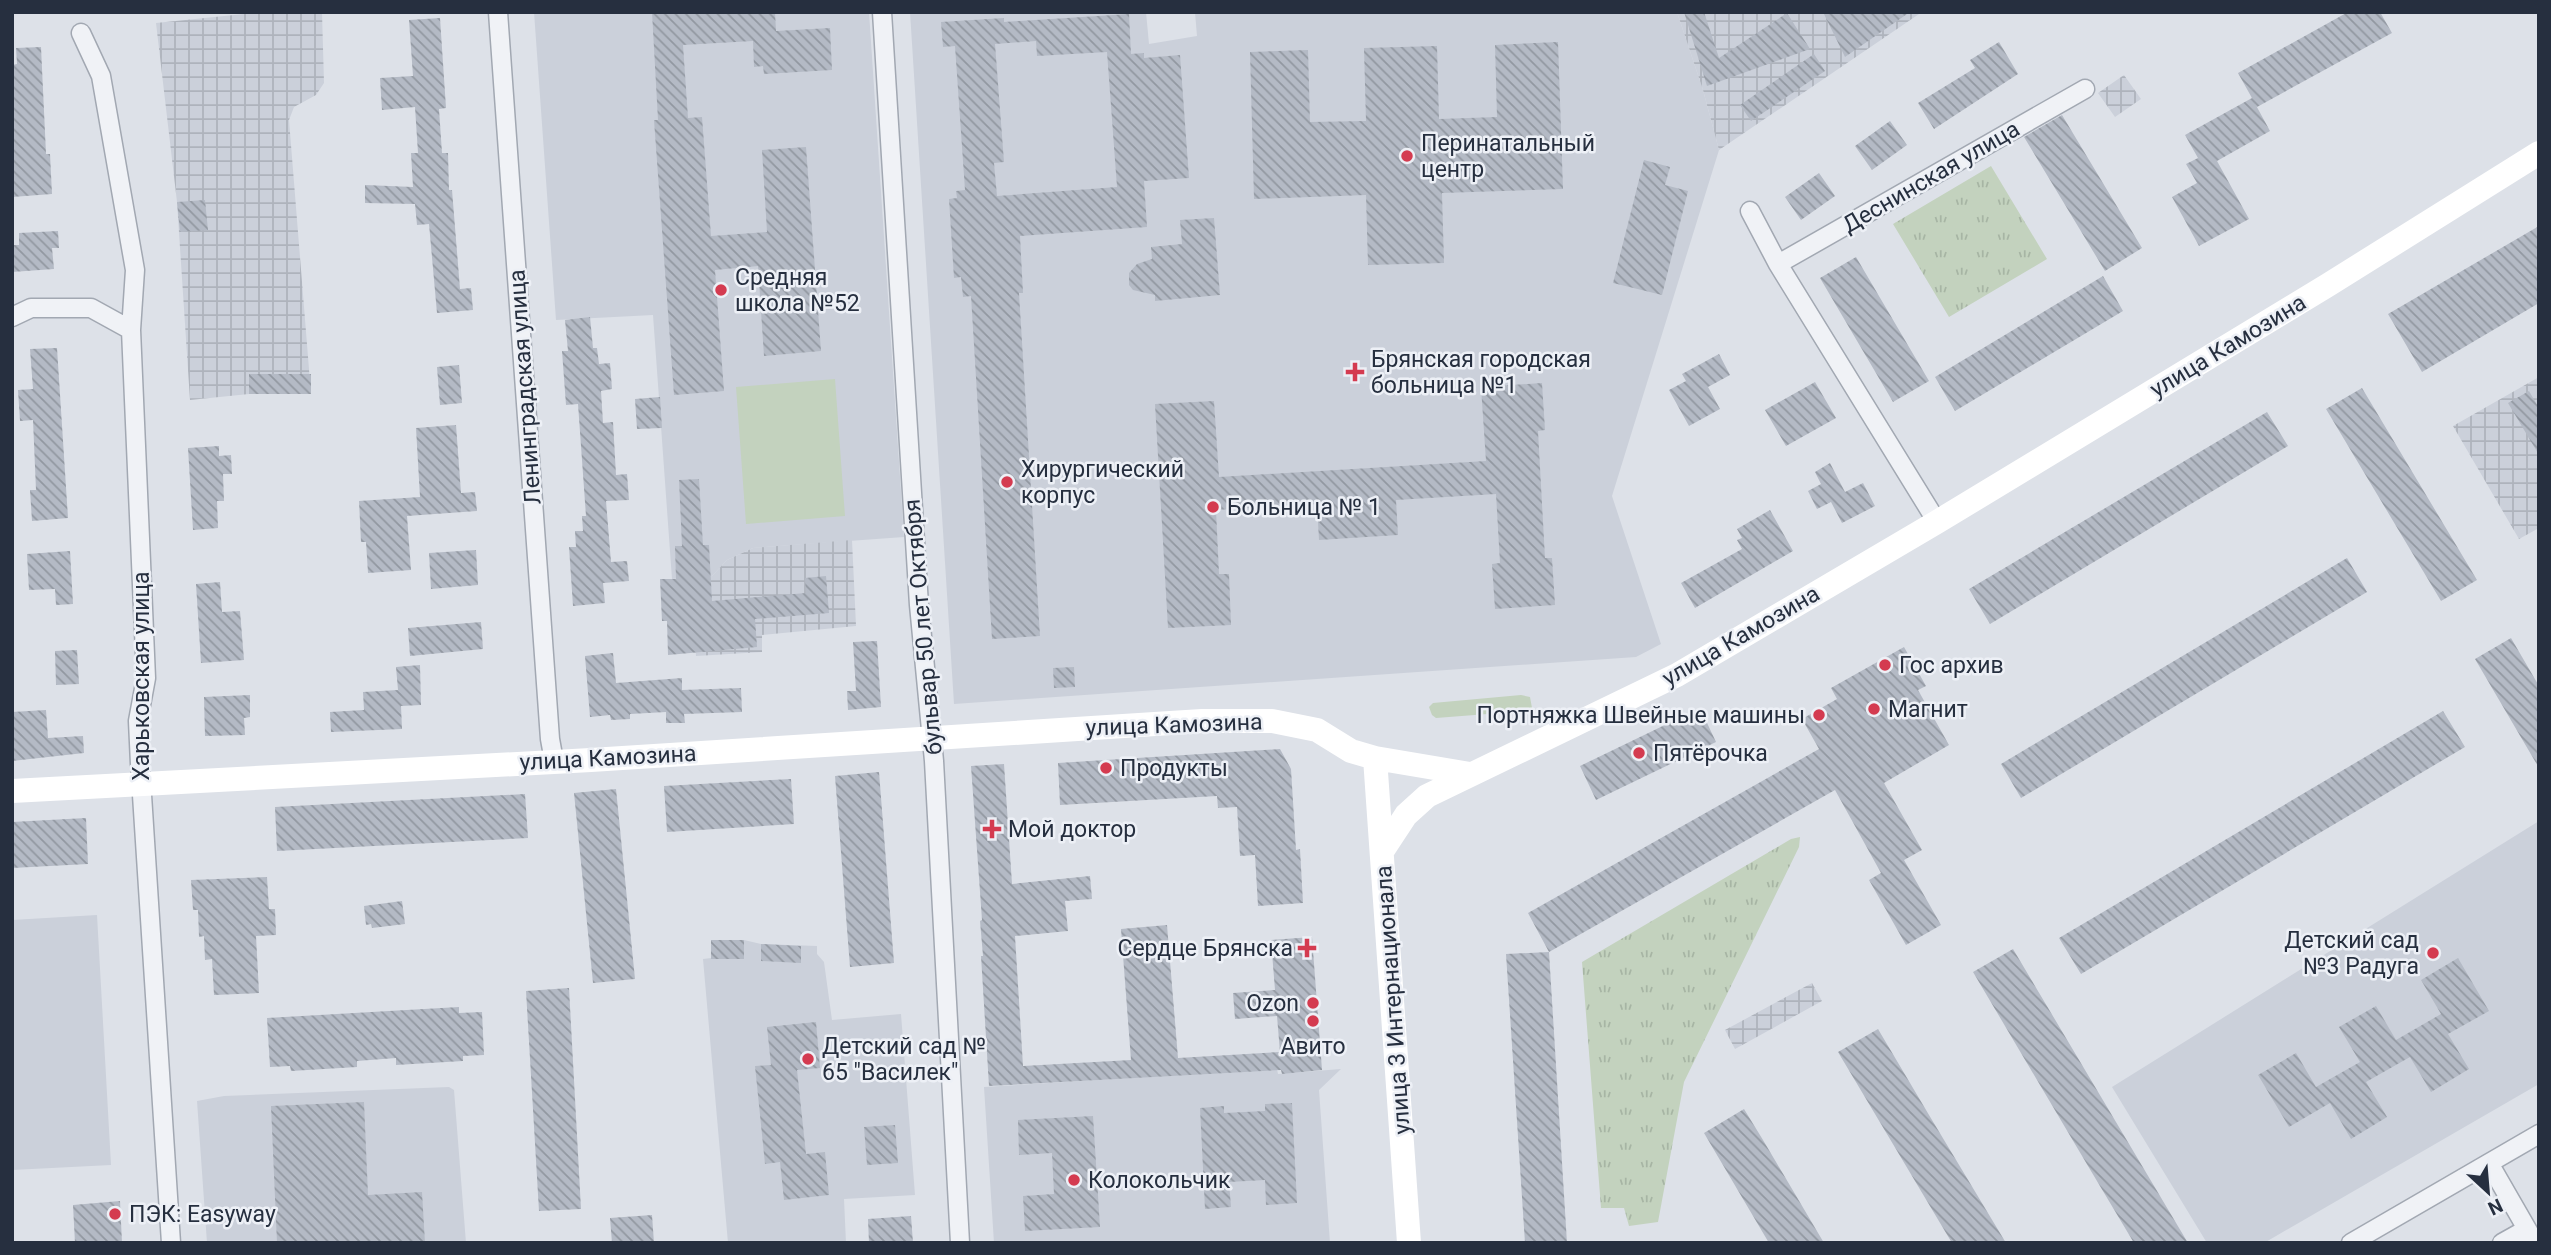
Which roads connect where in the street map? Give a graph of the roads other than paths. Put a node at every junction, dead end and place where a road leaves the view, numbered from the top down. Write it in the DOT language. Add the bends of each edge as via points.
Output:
graph roads {
  1 [pos="498,12"];
  2 [pos="882,12"];
  3 [pos="81,33"];
  4 [pos="2085,89"];
  5 [pos="2539,153"];
  6 [pos="1750,211"];
  7 [pos="1778,264"];
  8 [pos="12,317"];
  9 [pos="131,330"];
  10 [pos="1937,522"];
  11 [pos="932,739"];
  12 [pos="1375,758"];
  13 [pos="554,761"];
  14 [pos="1470,774"];
  15 [pos="141,784"];
  16 [pos="12,791"];
  17 [pos="1383,850"];
  18 [pos="2539,1134"];
  19 [pos="2489,1163"];
  20 [pos="2531,1236"];
  21 [pos="171,1243"];
  22 [pos="960,1243"];
  23 [pos="1409,1243"];
  24 [pos="2351,1243"];
  25 [pos="2502,1243"];
  1 -- 13 [label="street, Ленинградская улица"];
  2 -- 11 [label="street, бульвар 50 лет Октября" via="919,605"];
  3 -- 9 [label="street, Харьковская улица" via="101,76 133,257"];
  4 -- 7 [label="street, Деснинская улица"];
  5 -- 10 [label="street, улица Камозина"];
  6 -- 7 [label="street"];
  7 -- 10 [label="street"];
  8 -- 9 [label="street" via="31,308 91,308"];
  9 -- 15 [label="street, Харьковская улица" via="146,678 138,720"];
  10 -- 14 [label="street, улица Камозина" via="1677,675"];
  11 -- 12 [label="street, улица Камозина" via="1202,721 1272,721 1317,730 1350,751"];
  11 -- 13 [label="street, улица Камозина"];
  11 -- 22 [label="street, бульвар 50 лет Октября"];
  12 -- 14 [label="street, улица Камозина"];
  12 -- 17 [label="street, улица 3 Интернационала"];
  13 -- 15 [label="street, улица Камозина"];
  14 -- 17 [label="street" via="1427,796 1406,815"];
  15 -- 16 [label="street, улица Камозина"];
  15 -- 21 [label="street, Харьковская улица"];
  17 -- 23 [label="street, улица 3 Интернационала"];
  18 -- 19 [label="street"];
  19 -- 20 [label="street"];
  19 -- 24 [label="street"];
  20 -- 25 [label="street"];
}
